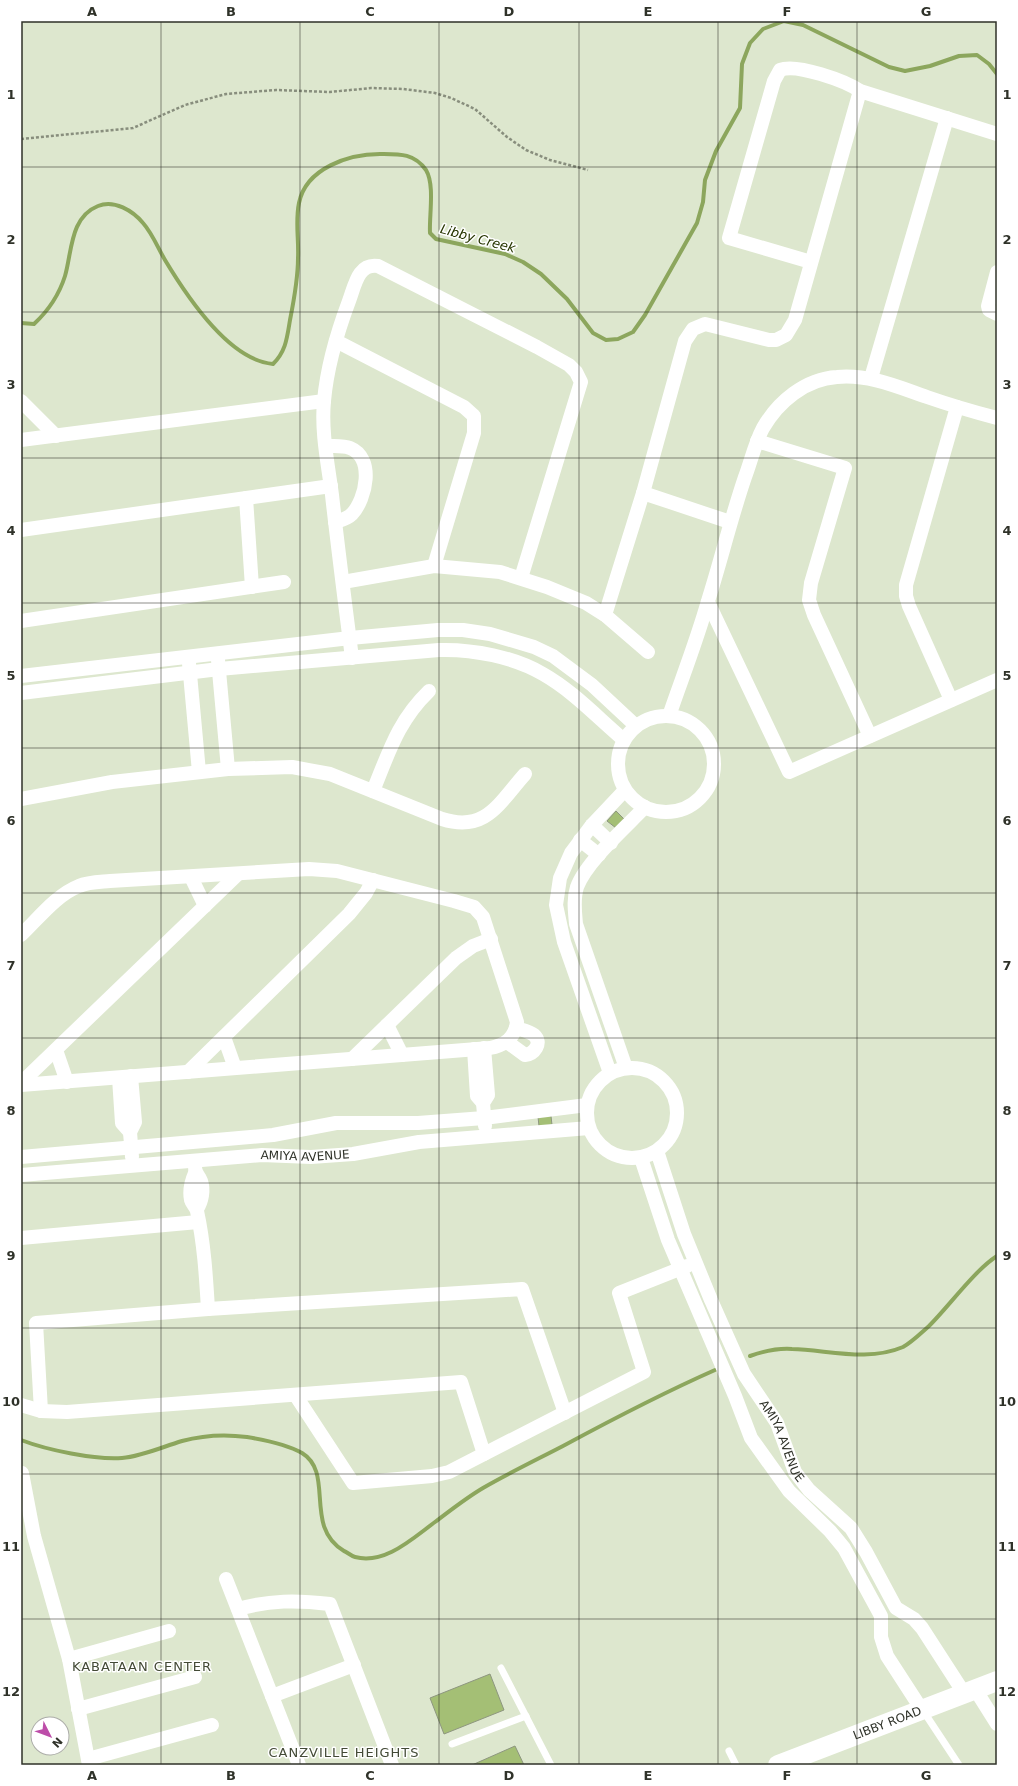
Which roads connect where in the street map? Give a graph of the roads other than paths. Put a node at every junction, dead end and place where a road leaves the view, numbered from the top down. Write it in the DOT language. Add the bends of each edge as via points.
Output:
graph roads {
  1 [pos="860,91"];
  2 [pos="947,118"];
  3 [pos="997,134"];
  4 [pos="811,262"];
  5 [pos="997,272"];
  6 [pos="997,314"];
  7 [pos="336,342"];
  8 [pos="871,378"];
  9 [pos="21,401"];
  10 [pos="324,401"];
  11 [pos="957,407"];
  12 [pos="997,418"];
  13 [pos="56,436"];
  14 [pos="21,440"];
  15 [pos="757,442"];
  16 [pos="326,446"];
  17 [pos="331,486"];
  18 [pos="643,493"];
  19 [pos="246,498"];
  20 [pos="335,522"];
  21 [pos="730,522"];
  22 [pos="21,530"];
  23 [pos="434,566"];
  24 [pos="521,578"];
  25 [pos="284,582"];
  26 [pos="343,582"];
  27 [pos="252,587"];
  28 [pos="708,602"];
  29 [pos="605,615"];
  30 [pos="21,621"];
  31 [pos="350,638"];
  32 [pos="217,652"];
  33 [pos="648,652"];
  34 [pos="189,656"];
  35 [pos="352,658"];
  36 [pos="219,669"];
  37 [pos="190,672"];
  38 [pos="21,676"];
  39 [pos="997,680"];
  40 [pos="429,691"];
  41 [pos="21,693"];
  42 [pos="951,700"];
  43 [pos="669,716"];
  44 [pos="636,726"];
  45 [pos="870,736"];
  46 [pos="624,740"];
  47 [pos="228,769"];
  48 [pos="199,772"];
  49 [pos="525,774"];
  50 [pos="625,790"];
  51 [pos="373,791"];
  52 [pos="21,799"];
  53 [pos="645,807"];
  54 [pos="592,825"];
  55 [pos="580,840"];
  56 [pos="611,843"];
  57 [pos="599,855"];
  58 [pos="238,874"];
  59 [pos="191,877"];
  60 [pos="372,880"];
  61 [pos="205,906"];
  62 [pos="21,936"];
  63 [pos="491,939"];
  64 [pos="387,1025"];
  65 [pos="516,1028"];
  66 [pos="224,1037"];
  67 [pos="507,1042"];
  68 [pos="479,1049"];
  69 [pos="56,1050"];
  70 [pos="402,1055"];
  71 [pos="352,1059"];
  72 [pos="236,1068"];
  73 [pos="626,1068"];
  74 [pos="188,1072"];
  75 [pos="610,1073"];
  76 [pos="125,1077"];
  77 [pos="67,1082"];
  78 [pos="21,1084"];
  79 [pos="587,1105"];
  80 [pos="554,1108"];
  81 [pos="519,1112"];
  82 [pos="484,1118"];
  83 [pos="589,1128"];
  84 [pos="556,1131"];
  85 [pos="521,1134"];
  86 [pos="486,1137"];
  87 [pos="194,1142"];
  88 [pos="131,1148"];
  89 [pos="657,1151"];
  90 [pos="21,1157"];
  91 [pos="641,1158"];
  92 [pos="133,1165"];
  93 [pos="195,1167"];
  94 [pos="21,1175"];
  95 [pos="198,1216"];
  96 [pos="21,1238"];
  97 [pos="695,1263"];
  98 [pos="679,1269"];
  99 [pos="208,1309"];
  100 [pos="296,1396"];
  101 [pos="21,1405"];
  102 [pos="41,1411"];
  103 [pos="565,1413"];
  104 [pos="484,1454"];
  105 [pos="22,1473"];
  106 [pos="226,1579"];
  107 [pos="896,1608"];
  108 [pos="238,1609"];
  109 [pos="881,1616"];
  110 [pos="169,1631"];
  111 [pos="69,1659"];
  112 [pos="354,1665"];
  113 [pos="501,1668"];
  114 [pos="195,1677"];
  115 [pos="997,1681"];
  116 [pos="970,1691"];
  117 [pos="272,1696"];
  118 [pos="78,1709"];
  119 [pos="922,1710"];
  120 [pos="526,1716"];
  121 [pos="997,1724"];
  122 [pos="212,1725"];
  123 [pos="452,1744"];
  124 [pos="729,1751"];
  125 [pos="88,1762"];
  126 [pos="785,1764"];
  127 [pos="300,1765"];
  128 [pos="392,1765"];
  129 [pos="551,1765"];
  130 [pos="736,1765"];
  131 [pos="958,1765"];
  1 -- 2 [label="street"];
  1 -- 4 [label="street"];
  1 -- 4 [label="street" via="837,78 791,68 780,70 774,81 729,238"];
  2 -- 3 [label="street"];
  2 -- 8 [label="street"];
  4 -- 18 [label="street" via="792,327 782,338 769,340 705,324 693,329 686,341"];
  5 -- 6 [label="street" via="988,306 989,310"];
  7 -- 10 [label="street"];
  7 -- 23 [label="street" via="464,407 474,416 474,433"];
  7 -- 24 [label="street" via="358,277 366,267 378,266 537,347 569,365 576,372 581,382 578,394"];
  8 -- 11 [label="street"];
  8 -- 15 [label="street" via="835,377 799,389 771,416"];
  9 -- 13 [label="street"];
  10 -- 13 [label="street"];
  10 -- 16 [label="street"];
  11 -- 12 [label="street"];
  11 -- 42 [label="street" via="906,585 909,606"];
  13 -- 14 [label="street"];
  15 -- 21 [label="street"];
  15 -- 45 [label="street" via="845,468 810,583 809,600"];
  16 -- 17 [label="street"];
  16 -- 20 [label="street" via="350,448 364,460 366,468 363,491 357,506 346,519"];
  17 -- 19 [label="street"];
  17 -- 20 [label="street"];
  18 -- 21 [label="street"];
  18 -- 29 [label="street"];
  19 -- 22 [label="street"];
  19 -- 27 [label="street"];
  20 -- 26 [label="street"];
  21 -- 28 [label="street"];
  23 -- 24 [label="street" via="500,572"];
  23 -- 26 [label="street"];
  24 -- 29 [label="street" via="569,595"];
  25 -- 27 [label="street"];
  26 -- 31 [label="street"];
  27 -- 30 [label="street"];
  28 -- 43 [label="street"];
  28 -- 45 [label="street" via="789,772"];
  29 -- 33 [label="street"];
  31 -- 32 [label="street"];
  31 -- 35 [label="street"];
  31 -- 44 [label="street" via="463,630 497,636 534,647 553,656 592,685"];
  32 -- 34 [label="street"];
  32 -- 36 [label="street"];
  34 -- 37 [label="street"];
  34 -- 38 [label="street"];
  35 -- 36 [label="street"];
  35 -- 46 [label="street" via="462,650 526,666 543,673 561,686"];
  36 -- 37 [label="street"];
  36 -- 47 [label="street"];
  37 -- 41 [label="street"];
  37 -- 48 [label="street"];
  39 -- 42 [label="street"];
  40 -- 51 [label="street" via="405,718 394,738"];
  42 -- 45 [label="street"];
  43 -- 44 [label="street" via="652,718"];
  43 -- 53 [label="street" via="682,718 702,733 710,744 713,756 712,775 704,793 695,802 683,808 671,812"];
  44 -- 46 [label="street"];
  46 -- 50 [label="street" via="619,752 618,765"];
  47 -- 48 [label="street"];
  47 -- 51 [label="street" via="292,767 313,770"];
  48 -- 52 [label="street" via="112,782"];
  49 -- 51 [label="street" via="486,816 466,824 442,819"];
  50 -- 53 [label="street"];
  50 -- 54 [label="street"];
  53 -- 56 [label="street"];
  54 -- 55 [label="street"];
  54 -- 56 [label="street"];
  55 -- 57 [label="street"];
  55 -- 75 [label="street" via="560,878 557,916"];
  56 -- 57 [label="street"];
  57 -- 73 [label="street" via="577,888 575,912 580,937"];
  58 -- 59 [label="street"];
  58 -- 60 [label="street" via="323,869"];
  58 -- 61 [label="street"];
  59 -- 61 [label="street"];
  59 -- 62 [label="street" via="110,880 79,886 61,897"];
  60 -- 63 [label="street" via="474,907 481,912"];
  60 -- 66 [label="street" via="366,893 349,914"];
  61 -- 69 [label="street"];
  63 -- 64 [label="street" via="473,946 456,958"];
  63 -- 65 [label="street" via="516,1016"];
  64 -- 70 [label="street"];
  64 -- 71 [label="street"];
  65 -- 67 [label="street"];
  65 -- 67 [label="street" via="536,1037 536,1049 525,1055"];
  66 -- 72 [label="street"];
  66 -- 74 [label="street"];
  67 -- 68 [label="street" via="496,1047"];
  68 -- 70 [label="street"];
  68 -- 82 [label="street" via="477,1096 483,1103"];
  69 -- 77 [label="street"];
  69 -- 78 [label="street"];
  70 -- 71 [label="street"];
  71 -- 72 [label="street"];
  72 -- 74 [label="street"];
  73 -- 75 [label="street"];
  73 -- 89 [label="street" via="648,1070 667,1083 673,1092 678,1113 676,1124 666,1144"];
  74 -- 76 [label="street"];
  75 -- 79 [label="street" via="595,1086"];
  76 -- 77 [label="street"];
  76 -- 88 [label="street" via="122,1123 130,1132"];
  77 -- 78 [label="street"];
  79 -- 80 [label="street, AMIYA AVENUE"];
  79 -- 83 [label="street"];
  80 -- 81 [label="street, AMIYA AVENUE"];
  80 -- 84 [label="street"];
  81 -- 82 [label="street, AMIYA AVENUE"];
  81 -- 85 [label="street"];
  82 -- 86 [label="street"];
  82 -- 87 [label="street, AMIYA AVENUE" via="402,1124 336,1123 273,1135"];
  83 -- 84 [label="street, AMIYA AVENUE"];
  83 -- 91 [label="street" via="594,1138 610,1153 630,1159"];
  84 -- 85 [label="street, AMIYA AVENUE"];
  85 -- 86 [label="street, AMIYA AVENUE"];
  86 -- 93 [label="street, AMIYA AVENUE" via="407,1144 353,1154 311,1157 262,1155"];
  87 -- 88 [label="street, AMIYA AVENUE"];
  87 -- 93 [label="street"];
  88 -- 90 [label="street, AMIYA AVENUE"];
  88 -- 92 [label="street"];
  89 -- 91 [label="street"];
  89 -- 97 [label="street, AMIYA AVENUE"];
  91 -- 98 [label="street, AMIYA AVENUE"];
  92 -- 93 [label="street, AMIYA AVENUE"];
  92 -- 94 [label="street, AMIYA AVENUE"];
  93 -- 95 [label="street" via="202,1186"];
  95 -- 96 [label="street"];
  95 -- 99 [label="street" via="204,1249"];
  97 -- 98 [label="street"];
  97 -- 107 [label="street, AMIYA AVENUE" via="744,1374 777,1424 794,1472 809,1490 851,1528"];
  98 -- 103 [label="street" via="619,1293 644,1372"];
  98 -- 109 [label="street, AMIYA AVENUE" via="751,1438 789,1491 844,1548"];
  99 -- 102 [label="street" via="36,1323"];
  99 -- 103 [label="street" via="522,1289"];
  100 -- 102 [label="street" via="67,1412"];
  100 -- 104 [label="street" via="353,1483 440,1475"];
  100 -- 104 [label="street" via="461,1382"];
  101 -- 102 [label="street"];
  103 -- 104 [label="street"];
  105 -- 111 [label="street" via="34,1536"];
  106 -- 108 [label="street"];
  107 -- 109 [label="street"];
  107 -- 116 [label="street" via="914,1619"];
  108 -- 112 [label="street" via="272,1601 292,1600 330,1604"];
  108 -- 117 [label="street"];
  109 -- 119 [label="street, AMIYA AVENUE" via="881,1637 887,1656"];
  110 -- 111 [label="street"];
  111 -- 118 [label="street"];
  112 -- 117 [label="street"];
  112 -- 128 [label="street"];
  113 -- 120 [label="lane"];
  114 -- 118 [label="street"];
  115 -- 116 [label="main road, LIBBY ROAD"];
  116 -- 119 [label="main road, LIBBY ROAD"];
  116 -- 121 [label="street"];
  117 -- 127 [label="street"];
  118 -- 125 [label="street"];
  119 -- 126 [label="main road, LIBBY ROAD"];
  119 -- 131 [label="lane"];
  120 -- 123 [label="lane"];
  120 -- 129 [label="lane"];
  122 -- 125 [label="street"];
  124 -- 130 [label="lane"];
}
